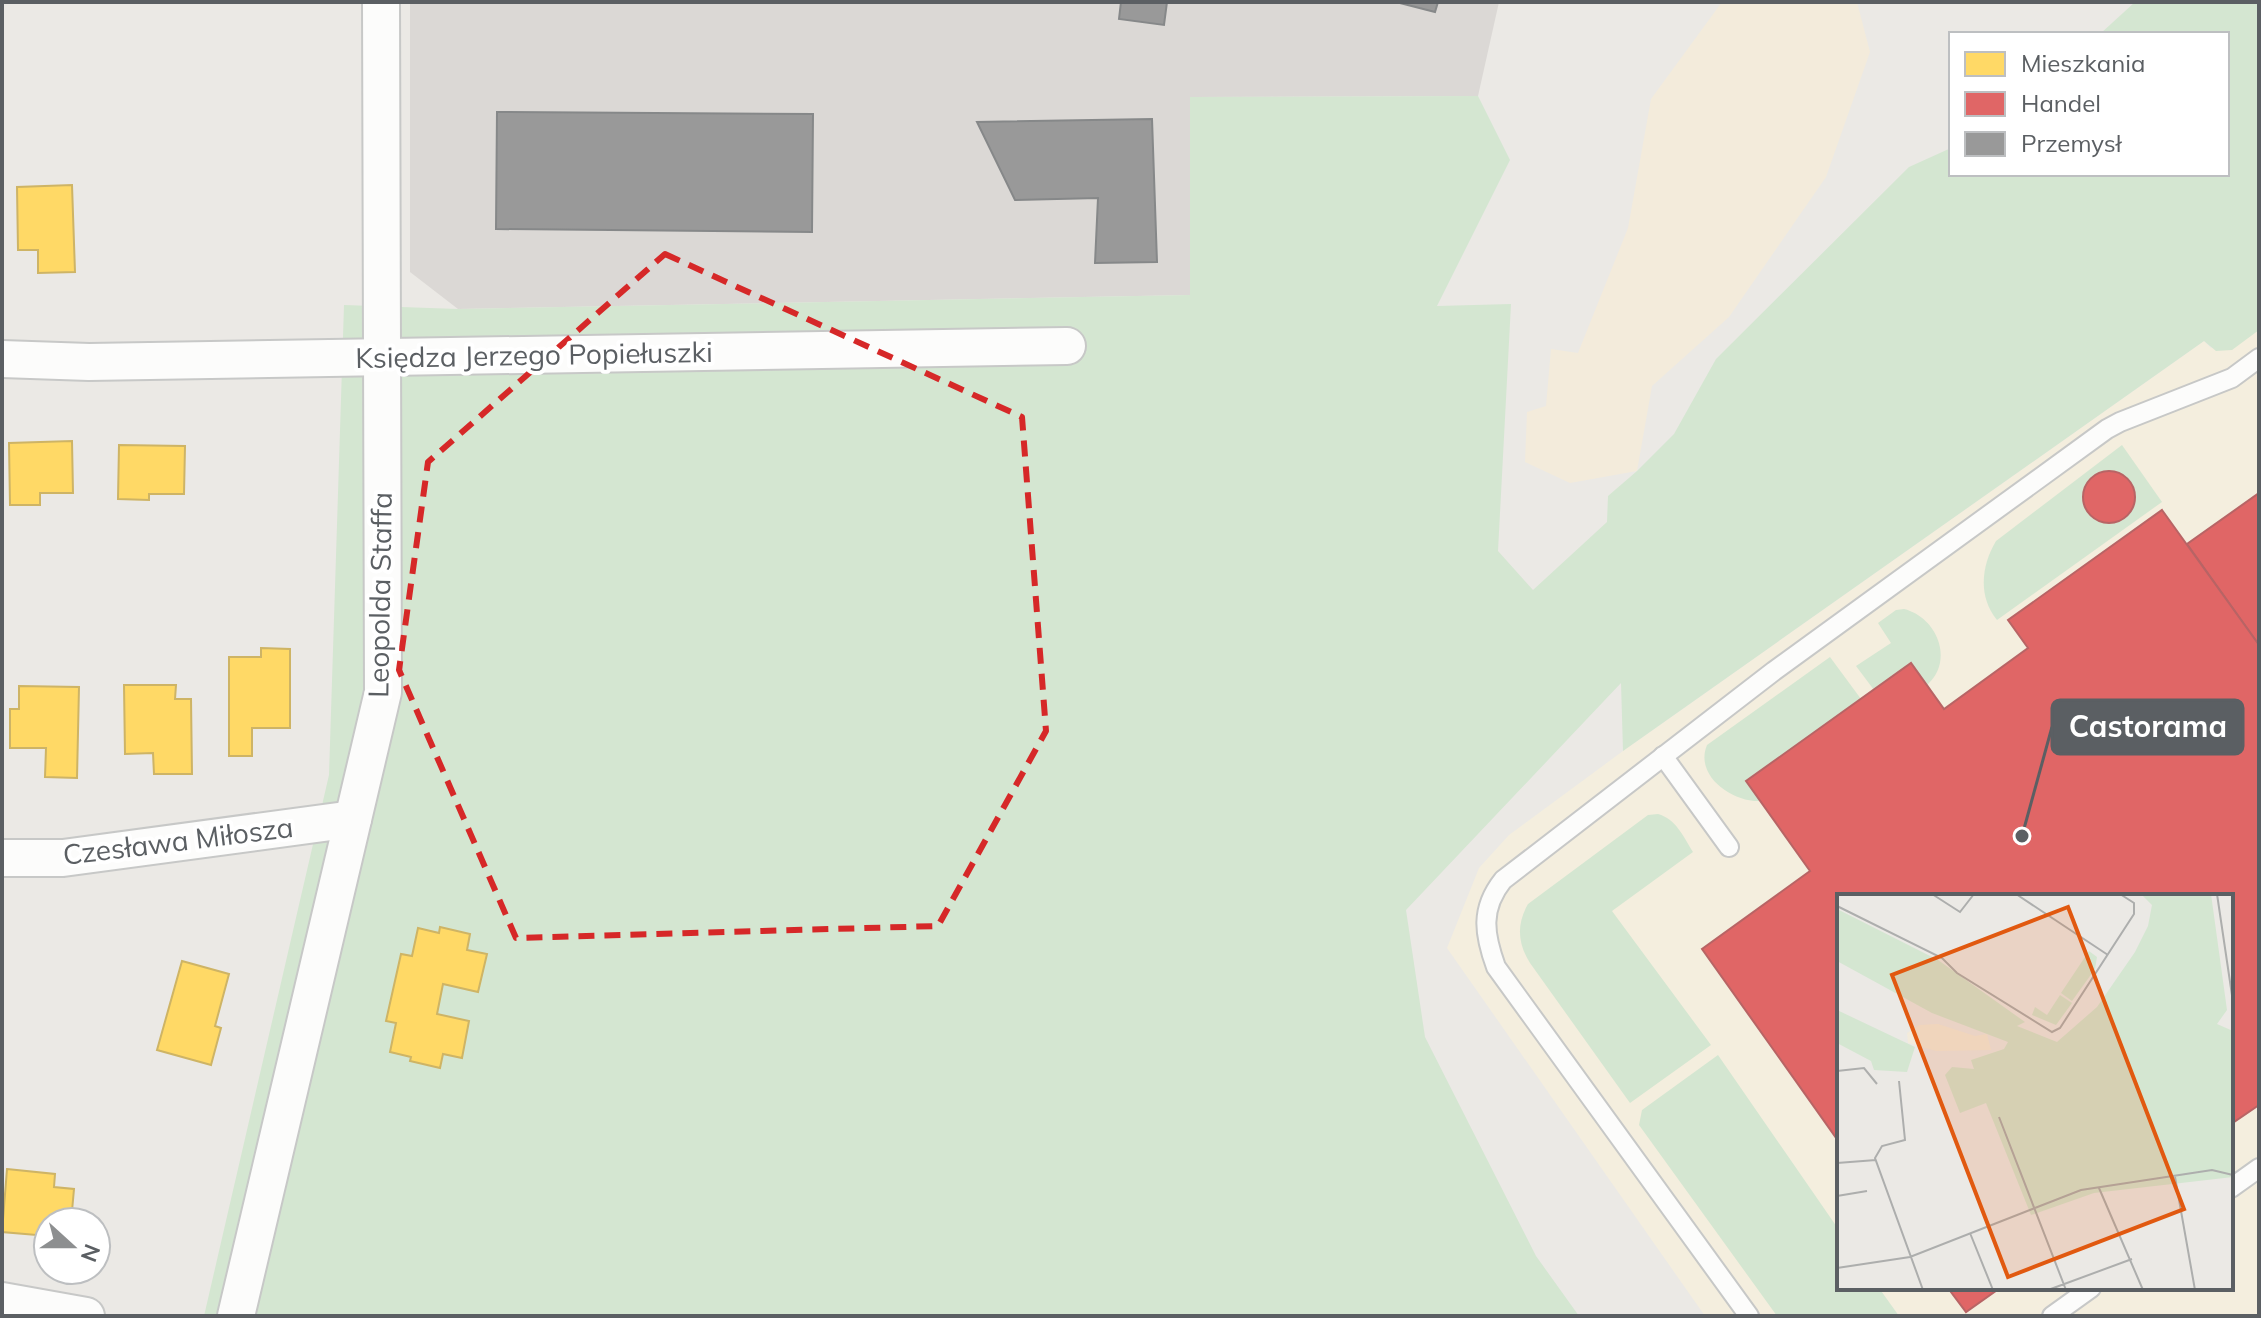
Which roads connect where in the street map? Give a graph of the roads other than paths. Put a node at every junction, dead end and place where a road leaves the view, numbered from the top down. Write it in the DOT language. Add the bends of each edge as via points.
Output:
graph roads {
  1 [pos="381,2"];
  2 [pos="1067,346"];
  3 [pos="381,358"];
  4 [pos="2259,358"];
  5 [pos="2,359"];
  6 [pos="1663,756"];
  7 [pos="353,819"];
  8 [pos="1729,847"];
  9 [pos="2,858"];
  10 [pos="2259,1168"];
  11 [pos="2233,1187"];
  12 [pos="2088,1290"];
  13 [pos="2,1301"];
  14 [pos="86,1316"];
  15 [pos="236,1316"];
  16 [pos="1749,1316"];
  17 [pos="2052,1316"];
  1 -- 3 [label="street, Leopolda Staffa"];
  2 -- 3 [label="street, Księdza Jerzego Popiełuszki"];
  3 -- 5 [label="street, Księdza Jerzego Popiełuszki"];
  3 -- 7 [label="street, Leopolda Staffa" via="383,692"];
  4 -- 6 [label="lane" via="2232,378 2107,429"];
  6 -- 8 [label="lane"];
  6 -- 16 [label="lane" via="1503,880 1488,903 1488,939 1496,967"];
  7 -- 9 [label="street, Czesława Miłosza" via="63,858"];
  7 -- 15 [label="street, Leopolda Staffa"];
  10 -- 11 [label="lane"];
  12 -- 17 [label="lane"];
  13 -- 14 [label="street"];
}
